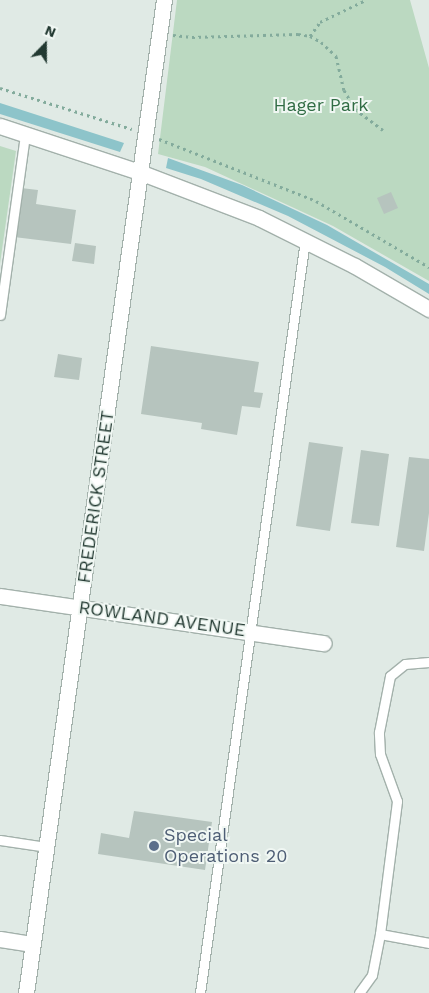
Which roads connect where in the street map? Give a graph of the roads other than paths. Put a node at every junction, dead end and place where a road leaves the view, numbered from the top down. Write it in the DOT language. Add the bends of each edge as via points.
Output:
graph roads {
  1 [pos="164,0"];
  2 [pos="0,126"];
  3 [pos="25,134"];
  4 [pos="142,173"];
  5 [pos="305,240"];
  6 [pos="429,309"];
  7 [pos="0,315"];
  8 [pos="0,596"];
  9 [pos="81,608"];
  10 [pos="251,632"];
  11 [pos="324,643"];
  12 [pos="429,662"];
  13 [pos="0,840"];
  14 [pos="46,847"];
  15 [pos="380,934"];
  16 [pos="0,939"];
  17 [pos="429,943"];
  18 [pos="33,944"];
  19 [pos="26,993"];
  20 [pos="200,993"];
  21 [pos="359,993"];
  1 -- 4 [label="main road, FREDERICK STREET"];
  2 -- 3 [label="main road"];
  3 -- 4 [label="main road"];
  3 -- 7 [label="lane"];
  4 -- 5 [label="main road" via="212,198"];
  4 -- 9 [label="main road, FREDERICK STREET"];
  5 -- 6 [label="main road"];
  5 -- 10 [label="lane"];
  8 -- 9 [label="main road, ROWLAND AVENUE"];
  9 -- 10 [label="main road, ROWLAND AVENUE"];
  9 -- 14 [label="main road, FREDERICK STREET"];
  10 -- 11 [label="main road, ROWLAND AVENUE"];
  10 -- 20 [label="lane"];
  12 -- 15 [label="lane" via="405,664 390,676 379,732 380,754 397,801"];
  13 -- 14 [label="lane"];
  14 -- 18 [label="main road, FREDERICK STREET"];
  15 -- 17 [label="lane"];
  15 -- 21 [label="lane" via="372,975"];
  16 -- 18 [label="main road"];
  18 -- 19 [label="main road, FREDERICK STREET"];
}
